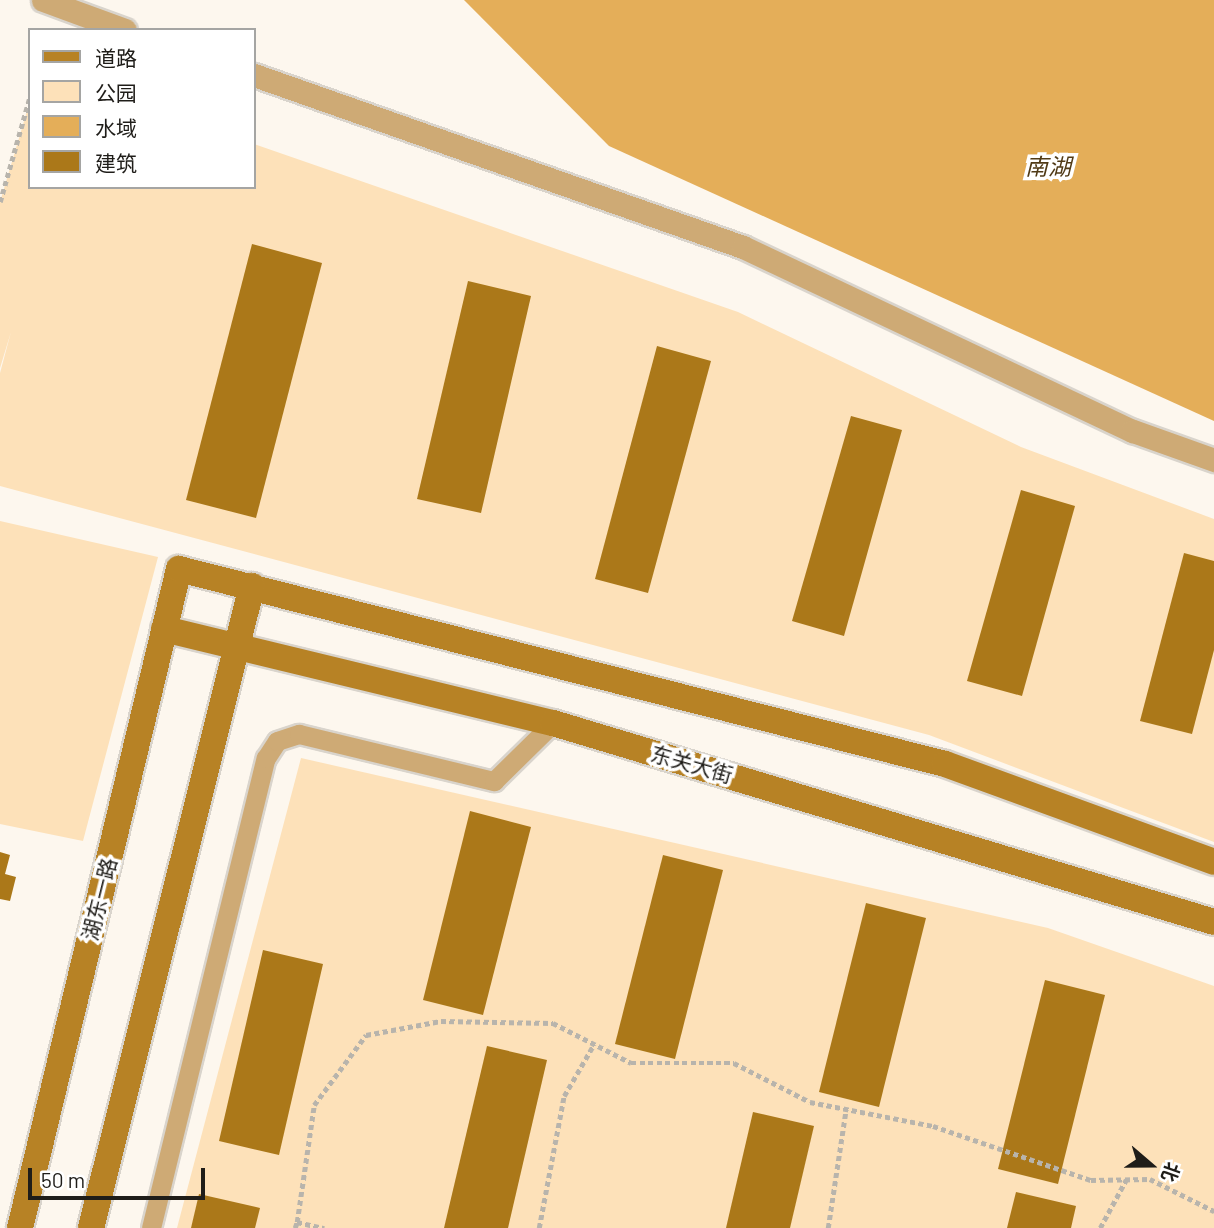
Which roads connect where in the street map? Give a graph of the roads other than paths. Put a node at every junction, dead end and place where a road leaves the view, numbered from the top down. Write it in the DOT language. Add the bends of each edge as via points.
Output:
graph roads {
  1 [pos="43,0"];
  2 [pos="120,28"];
  3 [pos="256,76"];
  4 [pos="1214,460"];
  5 [pos="251,586"];
  6 [pos="164,629"];
  7 [pos="238,648"];
  8 [pos="553,723"];
  9 [pos="1214,862"];
  10 [pos="1214,922"];
  11 [pos="20,1228"];
  12 [pos="91,1228"];
  13 [pos="152,1228"];
  1 -- 2 [label="street"];
  3 -- 4 [label="street" via="743,247 1133,431"];
  5 -- 6 [label="main road, 湖东一路" via="178,569"];
  5 -- 7 [label="main road"];
  5 -- 9 [label="main road" via="945,764"];
  6 -- 7 [label="main road, 东关大街"];
  6 -- 11 [label="main road, 湖东一路"];
  7 -- 8 [label="main road, 东关大街"];
  7 -- 12 [label="main road"];
  8 -- 10 [label="main road, 东关大街"];
  8 -- 13 [label="street" via="494,781 299,734 277,741 266,758"];
}
